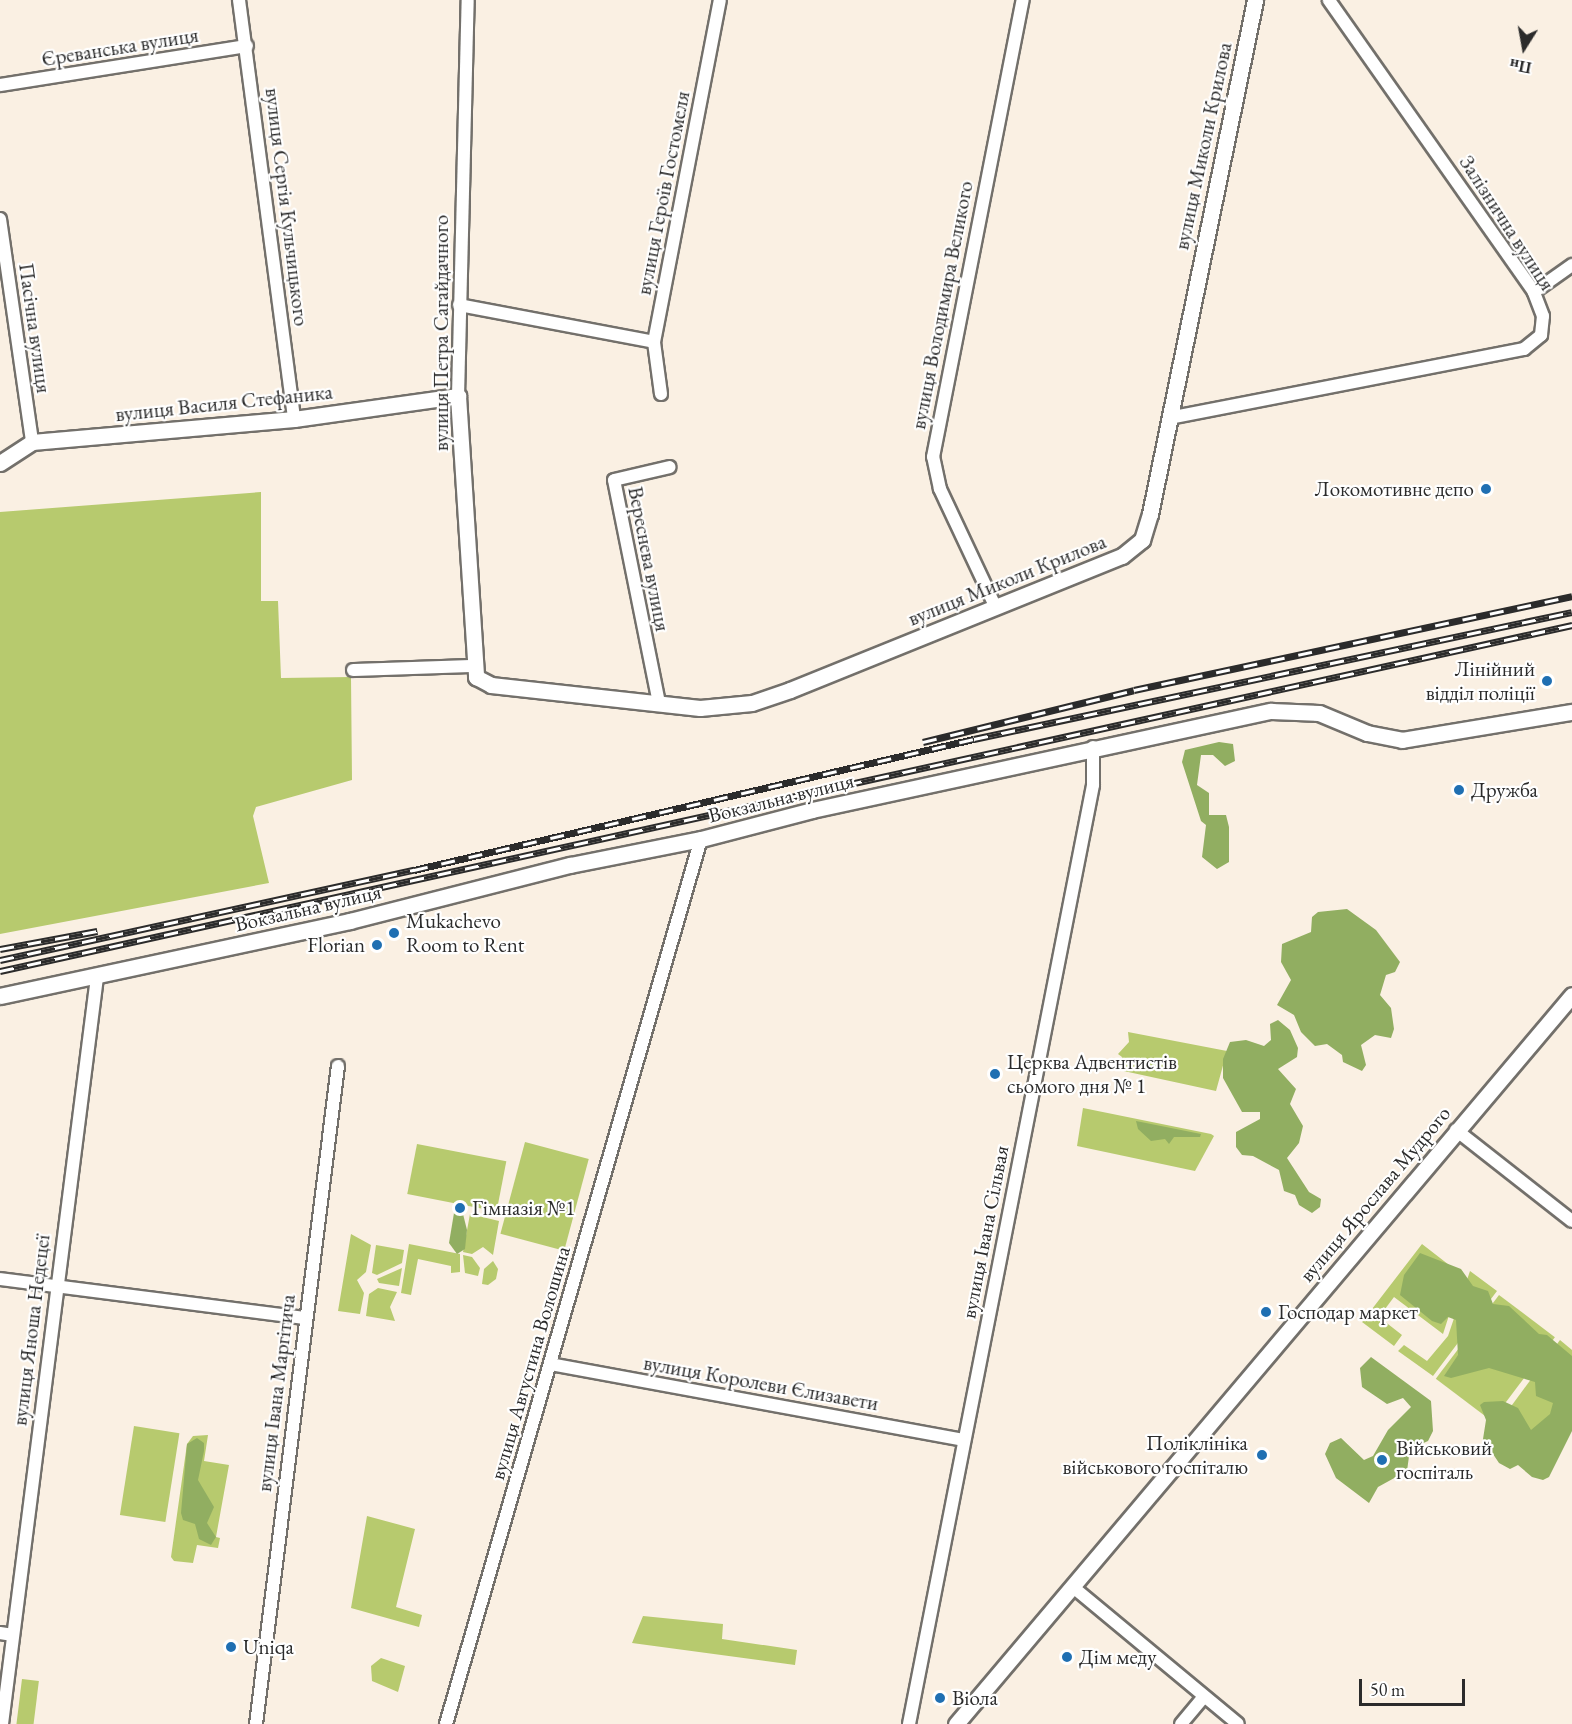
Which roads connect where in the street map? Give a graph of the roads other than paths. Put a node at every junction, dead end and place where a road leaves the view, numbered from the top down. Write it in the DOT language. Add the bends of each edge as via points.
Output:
graph roads {
  1 [pos="239,0"];
  2 [pos="468,0"];
  3 [pos="720,0"];
  4 [pos="1023,0"];
  5 [pos="1255,0"];
  6 [pos="1329,0"];
  7 [pos="247,46"];
  8 [pos="0,86"];
  9 [pos="0,219"];
  10 [pos="1572,265"];
  11 [pos="1534,292"];
  12 [pos="459,305"];
  13 [pos="654,342"];
  14 [pos="661,394"];
  15 [pos="458,396"];
  16 [pos="1169,418"];
  17 [pos="294,419"];
  18 [pos="32,442"];
  19 [pos="0,463"];
  20 [pos="670,467"];
  21 [pos="996,608"];
  22 [pos="472,666"];
  23 [pos="353,670"];
  24 [pos="658,703"];
  25 [pos="1572,712"];
  26 [pos="1093,747"];
  27 [pos="700,839"];
  28 [pos="97,977"];
  29 [pos="1572,995"];
  30 [pos="0,996"];
  31 [pos="338,1066"];
  32 [pos="1456,1130"];
  33 [pos="1572,1221"];
  34 [pos="0,1279"];
  35 [pos="56,1287"];
  36 [pos="305,1318"];
  37 [pos="550,1364"];
  38 [pos="964,1440"];
  39 [pos="1073,1587"];
  40 [pos="6,1634"];
  41 [pos="1204,1696"];
  42 [pos="2,1724"];
  43 [pos="256,1724"];
  44 [pos="446,1724"];
  45 [pos="909,1724"];
  46 [pos="956,1724"];
  47 [pos="1181,1724"];
  48 [pos="1238,1724"];
  1 -- 7 [label="street, вулиця Сергія Кульчицького"];
  2 -- 12 [label="street, вулиця Петра Сагайдачного"];
  3 -- 13 [label="street, вулиця Героїв Гостомеля"];
  4 -- 21 [label="street, вулиця Володимира Великого" via="933,457 940,489"];
  5 -- 16 [label="street, вулиця Миколи Крилова"];
  6 -- 11 [label="street, Залізнична вулиця"];
  7 -- 8 [label="street, Єреванська вулиця"];
  7 -- 17 [label="street, вулиця Сергія Кульчицького"];
  9 -- 18 [label="street, Пасічна вулиця"];
  10 -- 11 [label="street"];
  11 -- 16 [label="street, Залізнична вулиця" via="1544,326 1536,343 1524,349"];
  12 -- 13 [label="street"];
  12 -- 15 [label="street, вулиця Петра Сагайдачного"];
  13 -- 14 [label="street, вулиця Героїв Гостомеля"];
  15 -- 17 [label="street, вулиця Василя Стефаника"];
  15 -- 22 [label="street, вулиця Петра Сагайдачного"];
  16 -- 21 [label="street, вулиця Миколи Крилова" via="1142,540 1122,556"];
  17 -- 18 [label="street, вулиця Василя Стефаника"];
  18 -- 19 [label="street, вулиця Василя Стефаника" via="14,450"];
  20 -- 24 [label="street, Вереснева вулиця" via="614,480"];
  21 -- 24 [label="street, вулиця Миколи Крилова" via="752,703 700,708"];
  22 -- 23 [label="street"];
  22 -- 24 [label="street, вулиця Миколи Крилова" via="476,677 491,685"];
  25 -- 26 [label="street, Вокзальна вулиця" via="1402,741 1367,733 1320,712 1279,710"];
  26 -- 27 [label="street, Вокзальна вулиця"];
  26 -- 38 [label="street, вулиця Івана Сільвая" via="1093,785"];
  27 -- 28 [label="street, Вокзальна вулиця" via="570,865 350,921"];
  27 -- 37 [label="street, вулиця Августина Волошина"];
  28 -- 30 [label="street, Вокзальна вулиця"];
  28 -- 35 [label="street, вулиця Яноша Недецеї"];
  29 -- 32 [label="street, вулиця Ярослава Мудрого"];
  31 -- 36 [label="street, вулиця Івана Маргітича"];
  32 -- 33 [label="street"];
  32 -- 39 [label="street, вулиця Ярослава Мудрого"];
  34 -- 35 [label="street"];
  35 -- 36 [label="street"];
  35 -- 40 [label="street, вулиця Яноша Недецеї"];
  36 -- 43 [label="street, вулиця Івана Маргітича"];
  37 -- 38 [label="street, вулиця Королеви Єлизавети"];
  37 -- 44 [label="street, вулиця Августина Волошина"];
  38 -- 45 [label="street, вулиця Івана Сільвая"];
  39 -- 41 [label="street"];
  39 -- 46 [label="street, вулиця Ярослава Мудрого"];
  40 -- 42 [label="street, вулиця Яноша Недецеї"];
  41 -- 47 [label="street"];
  41 -- 48 [label="street"];
}
